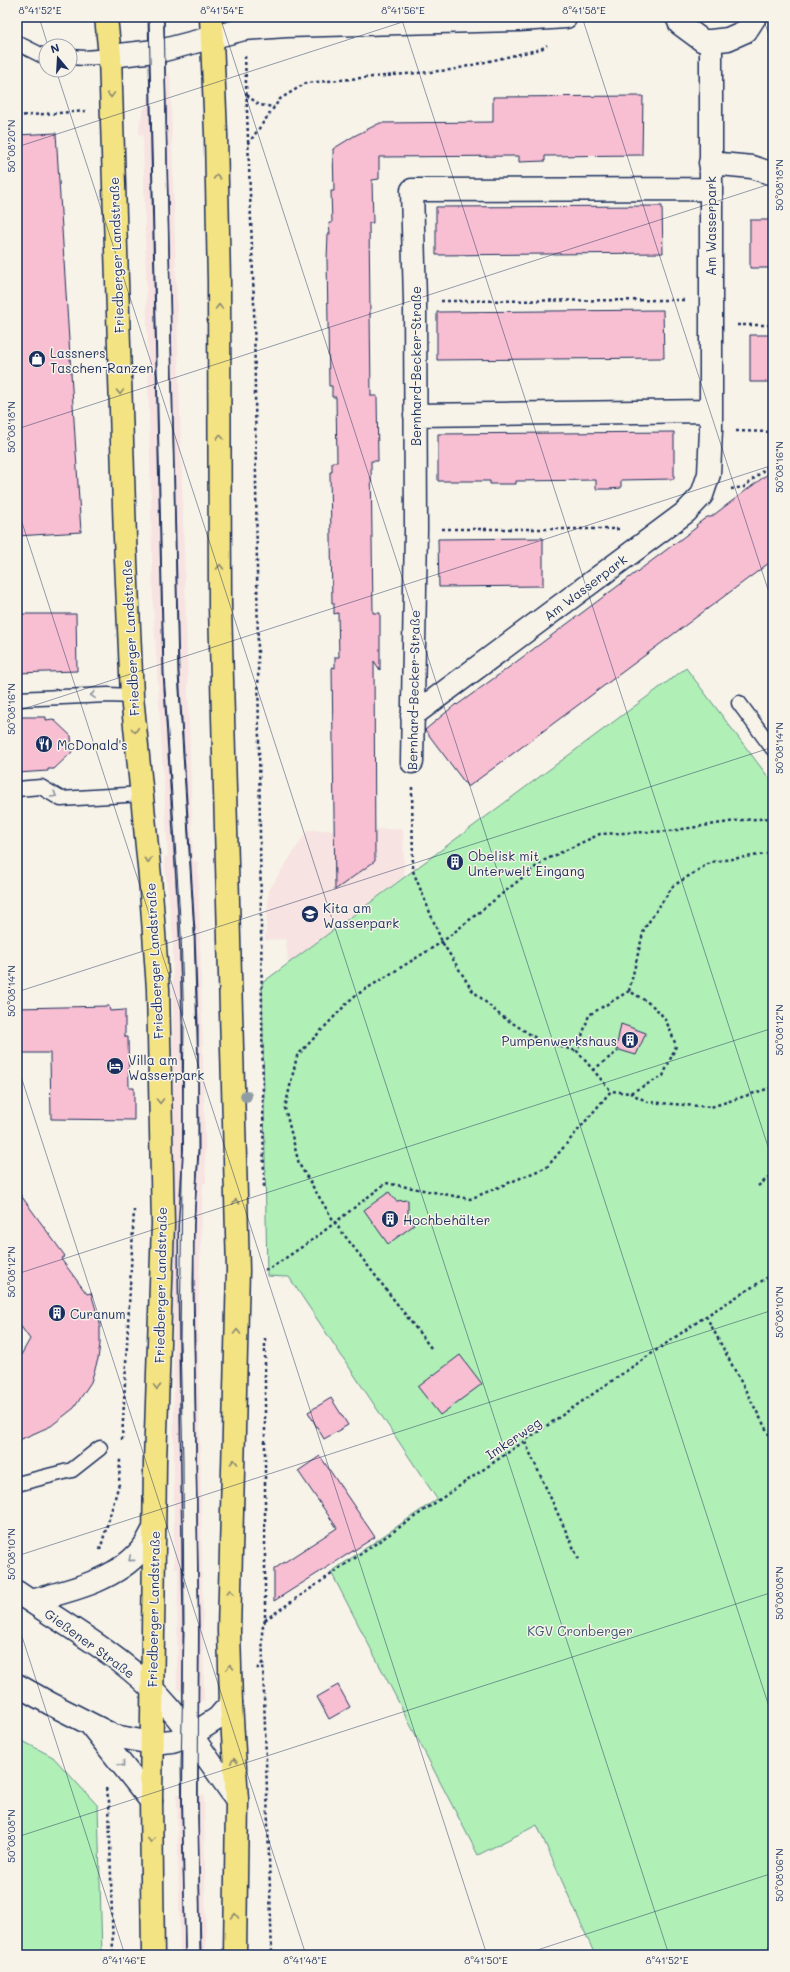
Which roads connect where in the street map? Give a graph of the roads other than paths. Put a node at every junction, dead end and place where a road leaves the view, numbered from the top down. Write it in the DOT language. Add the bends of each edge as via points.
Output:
graph roads {
  1 [pos="106,17"];
  2 [pos="156,17"];
  3 [pos="566,17"];
  4 [pos="677,17"];
  5 [pos="755,17"];
  6 [pos="212,27"];
  7 [pos="711,41"];
  8 [pos="17,43"];
  9 [pos="157,51"];
  10 [pos="38,54"];
  11 [pos="110,56"];
  12 [pos="78,58"];
  13 [pos="710,163"];
  14 [pos="773,174"];
  15 [pos="710,189"];
  16 [pos="415,415"];
  17 [pos="711,420"];
  18 [pos="132,696"];
  19 [pos="17,699"];
  20 [pos="739,703"];
  21 [pos="412,716"];
  22 [pos="773,749"];
  23 [pos="412,762"];
  24 [pos="17,789"];
  25 [pos="142,794"];
  26 [pos="100,1448"];
  27 [pos="17,1484"];
  28 [pos="154,1528"];
  29 [pos="24,1596"];
  30 [pos="17,1685"];
  31 [pos="152,1689"];
  32 [pos="231,1703"];
  33 [pos="89,1722"];
  34 [pos="190,1736"];
  35 [pos="152,1743"];
  36 [pos="237,1800"];
  37 [pos="151,1801"];
  38 [pos="153,1955"];
  39 [pos="193,1955"];
  40 [pos="235,1955"];
  1 -- 11 [label="main road, Friedberger Landstraße"];
  2 -- 9 [label="lane, Friedberger Landstraße"];
  3 -- 6 [label="street" via="244,29"];
  4 -- 7 [label="street" via="680,24 703,40"];
  5 -- 7 [label="street" via="746,31 728,39"];
  6 -- 9 [label="street"];
  32 -- 6 [label="main road, one-way" via="229,1631 238,1270 220,606 219,274"];
  7 -- 13 [label="street, Am Wasserpark"];
  8 -- 10 [label="lane"];
  9 -- 11 [label="street"];
  9 -- 34 [label="lane, Friedberger Landstraße" via="171,672 188,932 190,1025 191,1150 186,1226"];
  11 -- 12 [label="lane"];
  11 -- 18 [label="main road, Friedberger Landstraße, one-way"];
  13 -- 14 [label="street" via="752,167"];
  13 -- 15 [label="street, Am Wasserpark"];
  15 -- 16 [label="street, Bernhard-Becker-Straße" via="412,190"];
  15 -- 17 [label="street, Am Wasserpark"];
  16 -- 17 [label="street"];
  16 -- 21 [label="street, Bernhard-Becker-Straße" via="416,529"];
  17 -- 21 [label="street, Am Wasserpark" via="710,474 702,495 686,512"];
  18 -- 19 [label="lane, one-way"];
  18 -- 25 [label="main road, Friedberger Landstraße, one-way"];
  20 -- 22 [label="lane"];
  21 -- 23 [label="street, Bernhard-Becker-Straße"];
  24 -- 25 [label="lane, one-way" via="41,787 61,799"];
  25 -- 28 [label="main road, Friedberger Landstraße, one-way" via="158,989 163,1224"];
  26 -- 27 [label="lane" via="72,1470"];
  28 -- 29 [label="street, one-way" via="142,1550 107,1576 67,1591"];
  28 -- 31 [label="main road, Friedberger Landstraße"];
  29 -- 31 [label="street, Gießener Straße" via="119,1662"];
  30 -- 33 [label="street"];
  31 -- 34 [label="street, Gießener Straße"];
  31 -- 35 [label="main road, Friedberger Landstraße"];
  32 -- 34 [label="street" via="218,1718"];
  36 -- 32 [label="main road, one-way"];
  33 -- 35 [label="street" via="114,1736"];
  33 -- 37 [label="street, one-way"];
  34 -- 35 [label="street"];
  34 -- 36 [label="street, Gießener Straße"];
  34 -- 39 [label="lane, Friedberger Landstraße"];
  35 -- 37 [label="main road, Friedberger Landstraße"];
  40 -- 36 [label="main road, one-way"];
  37 -- 38 [label="main road, Friedberger Landstraße, one-way"];
}
